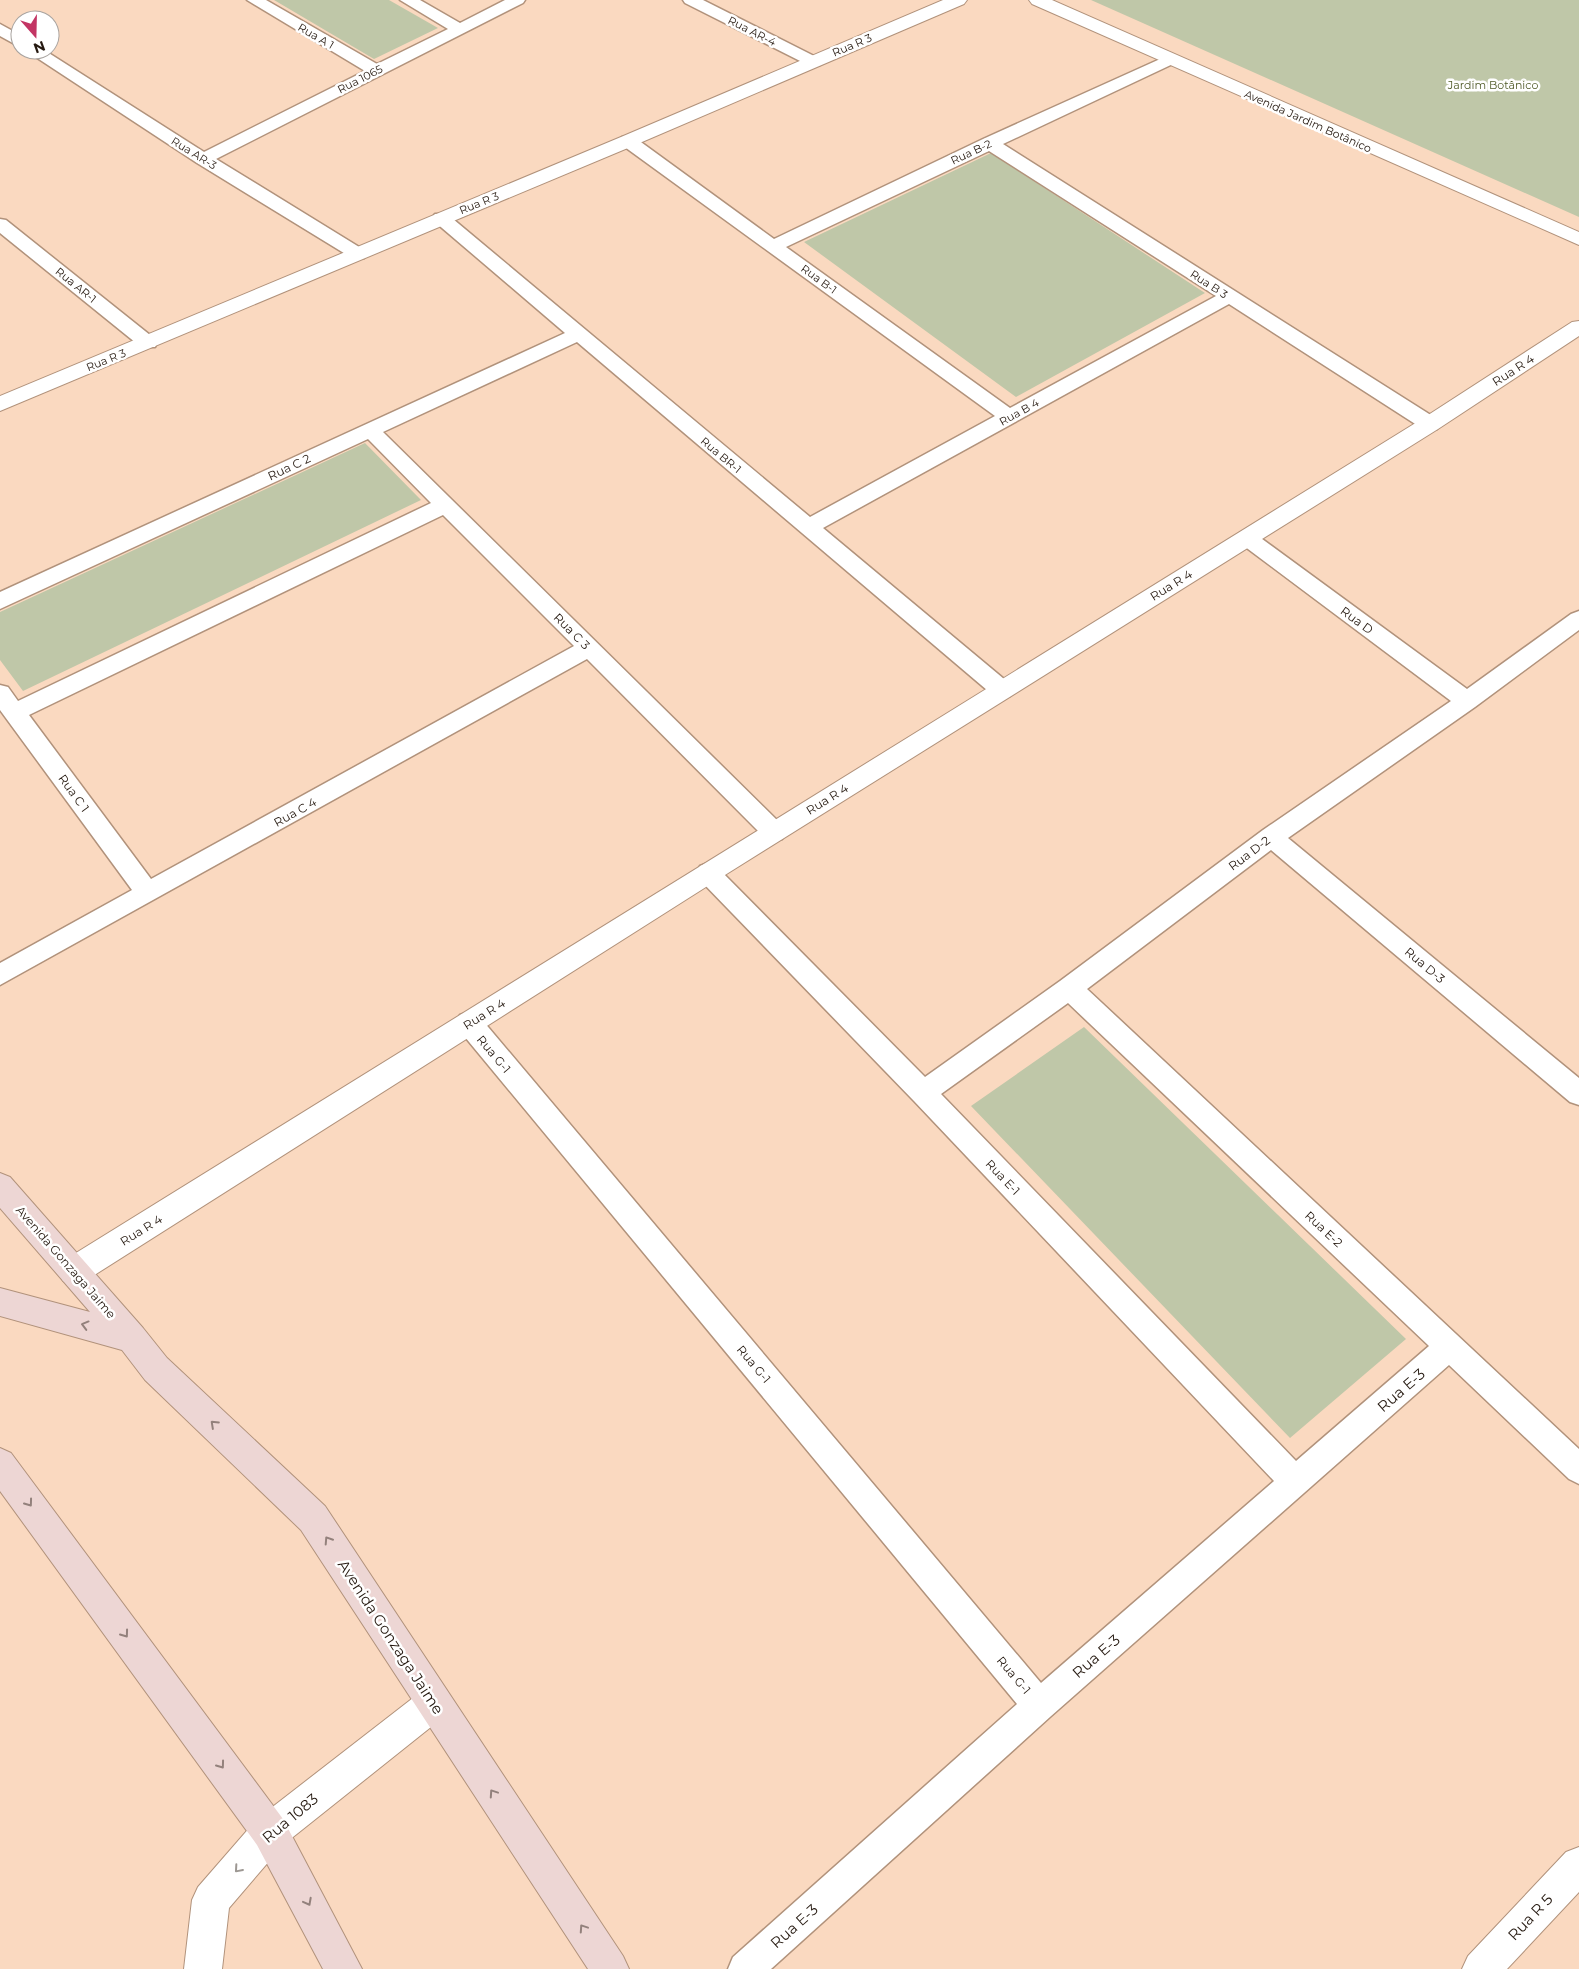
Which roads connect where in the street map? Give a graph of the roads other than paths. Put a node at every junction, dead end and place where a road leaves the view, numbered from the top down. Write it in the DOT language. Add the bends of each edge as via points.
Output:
graph roads {
  1 [pos="255,0"];
  2 [pos="408,0"];
  3 [pos="517,0"];
  4 [pos="691,0"];
  5 [pos="958,0"];
  6 [pos="1038,0"];
  7 [pos="460,29"];
  8 [pos="49,60"];
  9 [pos="1169,60"];
  10 [pos="814,62"];
  11 [pos="377,71"];
  12 [pos="628,141"];
  13 [pos="989,143"];
  14 [pos="204,159"];
  15 [pos="441,218"];
  16 [pos="1,227"];
  17 [pos="1579,240"];
  18 [pos="773,246"];
  19 [pos="358,254"];
  20 [pos="1229,297"];
  21 [pos="1579,327"];
  22 [pos="578,334"];
  23 [pos="148,343"];
  24 [pos="0,404"];
  25 [pos="1009,417"];
  26 [pos="1430,424"];
  27 [pos="370,430"];
  28 [pos="445,505"];
  29 [pos="808,527"];
  30 [pos="1247,538"];
  31 [pos="0,601"];
  32 [pos="1573,631"];
  33 [pos="589,648"];
  34 [pos="1002,690"];
  35 [pos="0,693"];
  36 [pos="1467,701"];
  37 [pos="14,712"];
  38 [pos="774,832"];
  39 [pos="1271,837"];
  40 [pos="708,873"];
  41 [pos="148,893"];
  42 [pos="0,975"];
  43 [pos="1069,988"];
  44 [pos="469,1023"];
  45 [pos="923,1093"];
  46 [pos="1579,1094"];
  47 [pos="0,1186"];
  48 [pos="74,1271"];
  49 [pos="0,1302"];
  50 [pos="132,1338"];
  51 [pos="1449,1346"];
  52 [pos="0,1464"];
  53 [pos="1579,1470"];
  54 [pos="1296,1482"];
  55 [pos="434,1704"];
  56 [pos="1039,1706"];
  57 [pos="270,1832"];
  58 [pos="1579,1865"];
  59 [pos="203,1969"];
  60 [pos="343,1969"];
  61 [pos="610,1969"];
  62 [pos="745,1969"];
  63 [pos="1481,1969"];
  1 -- 11 [label="lane, Rua A 1"];
  2 -- 7 [label="lane"];
  3 -- 7 [label="lane, Rua 1065"];
  4 -- 10 [label="lane, Rua AR-4"];
  5 -- 10 [label="street, Rua R 3"];
  6 -- 9 [label="street, Avenida Jardim Botânico"];
  7 -- 11 [label="lane, Rua 1065"];
  8 -- 14 [label="lane, Rua AR-3"];
  9 -- 13 [label="lane, Rua B-2"];
  9 -- 17 [label="street, Avenida Jardim Botânico"];
  10 -- 12 [label="street, Rua R 3"];
  11 -- 14 [label="lane, Rua 1065"];
  12 -- 15 [label="street, Rua R 3"];
  12 -- 18 [label="lane, Rua B-1"];
  13 -- 18 [label="lane, Rua B-2"];
  13 -- 20 [label="lane, Rua B 3"];
  14 -- 19 [label="lane, Rua AR-3"];
  15 -- 19 [label="street, Rua R 3"];
  15 -- 22 [label="lane, Rua BR-1"];
  16 -- 23 [label="lane, Rua AR-1"];
  18 -- 25 [label="lane, Rua B-1"];
  19 -- 23 [label="street, Rua R 3"];
  20 -- 25 [label="lane, Rua B 4"];
  20 -- 26 [label="lane, Rua B 3"];
  21 -- 26 [label="street, Rua R 4"];
  22 -- 27 [label="lane, Rua C 2"];
  22 -- 29 [label="lane, Rua BR-1"];
  23 -- 24 [label="street, Rua R 3"];
  25 -- 29 [label="lane, Rua B 4"];
  26 -- 30 [label="street, Rua R 4"];
  27 -- 28 [label="lane, Rua C 3"];
  27 -- 31 [label="lane, Rua C 2"];
  28 -- 33 [label="lane, Rua C 3"];
  28 -- 37 [label="lane"];
  29 -- 34 [label="lane, Rua BR-1"];
  30 -- 34 [label="street, Rua R 4"];
  30 -- 36 [label="lane, Rua D"];
  32 -- 36 [label="lane, Rua D-2"];
  33 -- 38 [label="lane, Rua C 3"];
  33 -- 41 [label="lane, Rua C 4"];
  34 -- 38 [label="street, Rua R 4"];
  35 -- 37 [label="lane, Rua C 1"];
  36 -- 39 [label="lane, Rua D-2"];
  37 -- 41 [label="lane, Rua C 1"];
  38 -- 40 [label="street, Rua R 4"];
  39 -- 43 [label="lane, Rua D-2"];
  39 -- 46 [label="lane, Rua D-3"];
  40 -- 44 [label="street, Rua R 4"];
  40 -- 45 [label="lane, Rua E-1"];
  41 -- 42 [label="lane, Rua C 4"];
  43 -- 45 [label="lane, Rua D-2"];
  43 -- 51 [label="lane, Rua E-2"];
  44 -- 48 [label="street, Rua R 4"];
  44 -- 56 [label="lane, Rua G-1"];
  45 -- 54 [label="lane, Rua E-1"];
  47 -- 48 [label="main road, Avenida Gonzaga Jaime"];
  48 -- 50 [label="main road, Avenida Gonzaga Jaime"];
  50 -- 49 [label="main road, Avenida Gonzaga Jaime, one-way"];
  55 -- 50 [label="main road, Avenida Gonzaga Jaime, one-way" via="313,1518 156,1369"];
  51 -- 53 [label="lane, Rua E-2"];
  51 -- 54 [label="lane, Rua E-3"];
  52 -- 57 [label="main road, one-way"];
  54 -- 56 [label="lane, Rua E-3"];
  55 -- 57 [label="street, Rua 1083"];
  61 -- 55 [label="main road, Avenida Gonzaga Jaime, one-way"];
  56 -- 62 [label="lane, Rua E-3"];
  57 -- 59 [label="street, Rua 1083, one-way" via="211,1900"];
  57 -- 60 [label="main road, one-way"];
  58 -- 63 [label="street, Rua R 5"];
}
